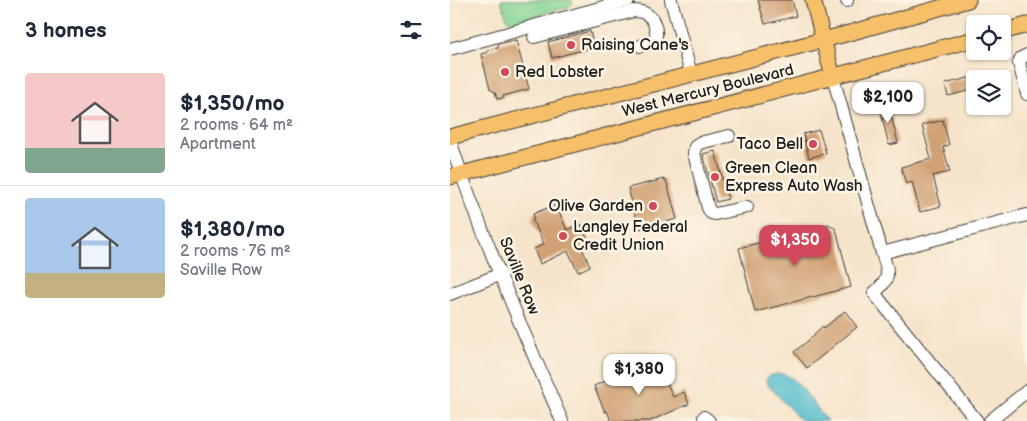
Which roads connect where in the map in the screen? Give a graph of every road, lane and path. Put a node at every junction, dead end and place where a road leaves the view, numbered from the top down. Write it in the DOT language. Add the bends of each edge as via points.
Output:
graph roads {
  1 [pos="629,0"];
  2 [pos="671,0"];
  3 [pos="813,0"];
  4 [pos="968,0"];
  5 [pos="1027,25"];
  6 [pos="1011,29"];
  7 [pos="534,37"];
  8 [pos="823,40"];
  9 [pos="966,41"];
  10 [pos="640,46"];
  11 [pos="450,49"];
  12 [pos="1027,55"];
  13 [pos="691,74"];
  14 [pos="833,77"];
  15 [pos="1027,94"];
  16 [pos="728,136"];
  17 [pos="450,137"];
  18 [pos="450,141"];
  19 [pos="456,175"];
  20 [pos="747,206"];
  21 [pos="1027,215"];
  22 [pos="882,253"];
  23 [pos="501,274"];
  24 [pos="450,294"];
  25 [pos="1027,392"];
  26 [pos="562,421"];
  27 [pos="977,421"];
  28 [pos="990,421"];
  1 -- 11 [label="street"];
  2 -- 13 [label="street"];
  3 -- 8 [label="main road"];
  4 -- 8 [label="main road, West Mercury Boulevard"];
  5 -- 6 [label="main road"];
  7 -- 10 [label="street" via="639,11 653,20 656,35 651,43"];
  8 -- 13 [label="main road, West Mercury Boulevard"];
  8 -- 14 [label="main road"];
  9 -- 14 [label="main road, West Mercury Boulevard"];
  12 -- 15 [label="street" via="1021,58 1020,66"];
  13 -- 17 [label="main road, West Mercury Boulevard"];
  14 -- 19 [label="main road, West Mercury Boulevard"];
  14 -- 22 [label="street"];
  16 -- 20 [label="street" via="699,143 695,147 708,208 715,214"];
  18 -- 19 [label="street, Saville Row"];
  19 -- 23 [label="street, Saville Row"];
  21 -- 22 [label="street"];
  22 -- 27 [label="street" via="888,272 881,287 874,292"];
  23 -- 24 [label="street"];
  23 -- 26 [label="street, Saville Row"];
  25 -- 28 [label="street"];
}
